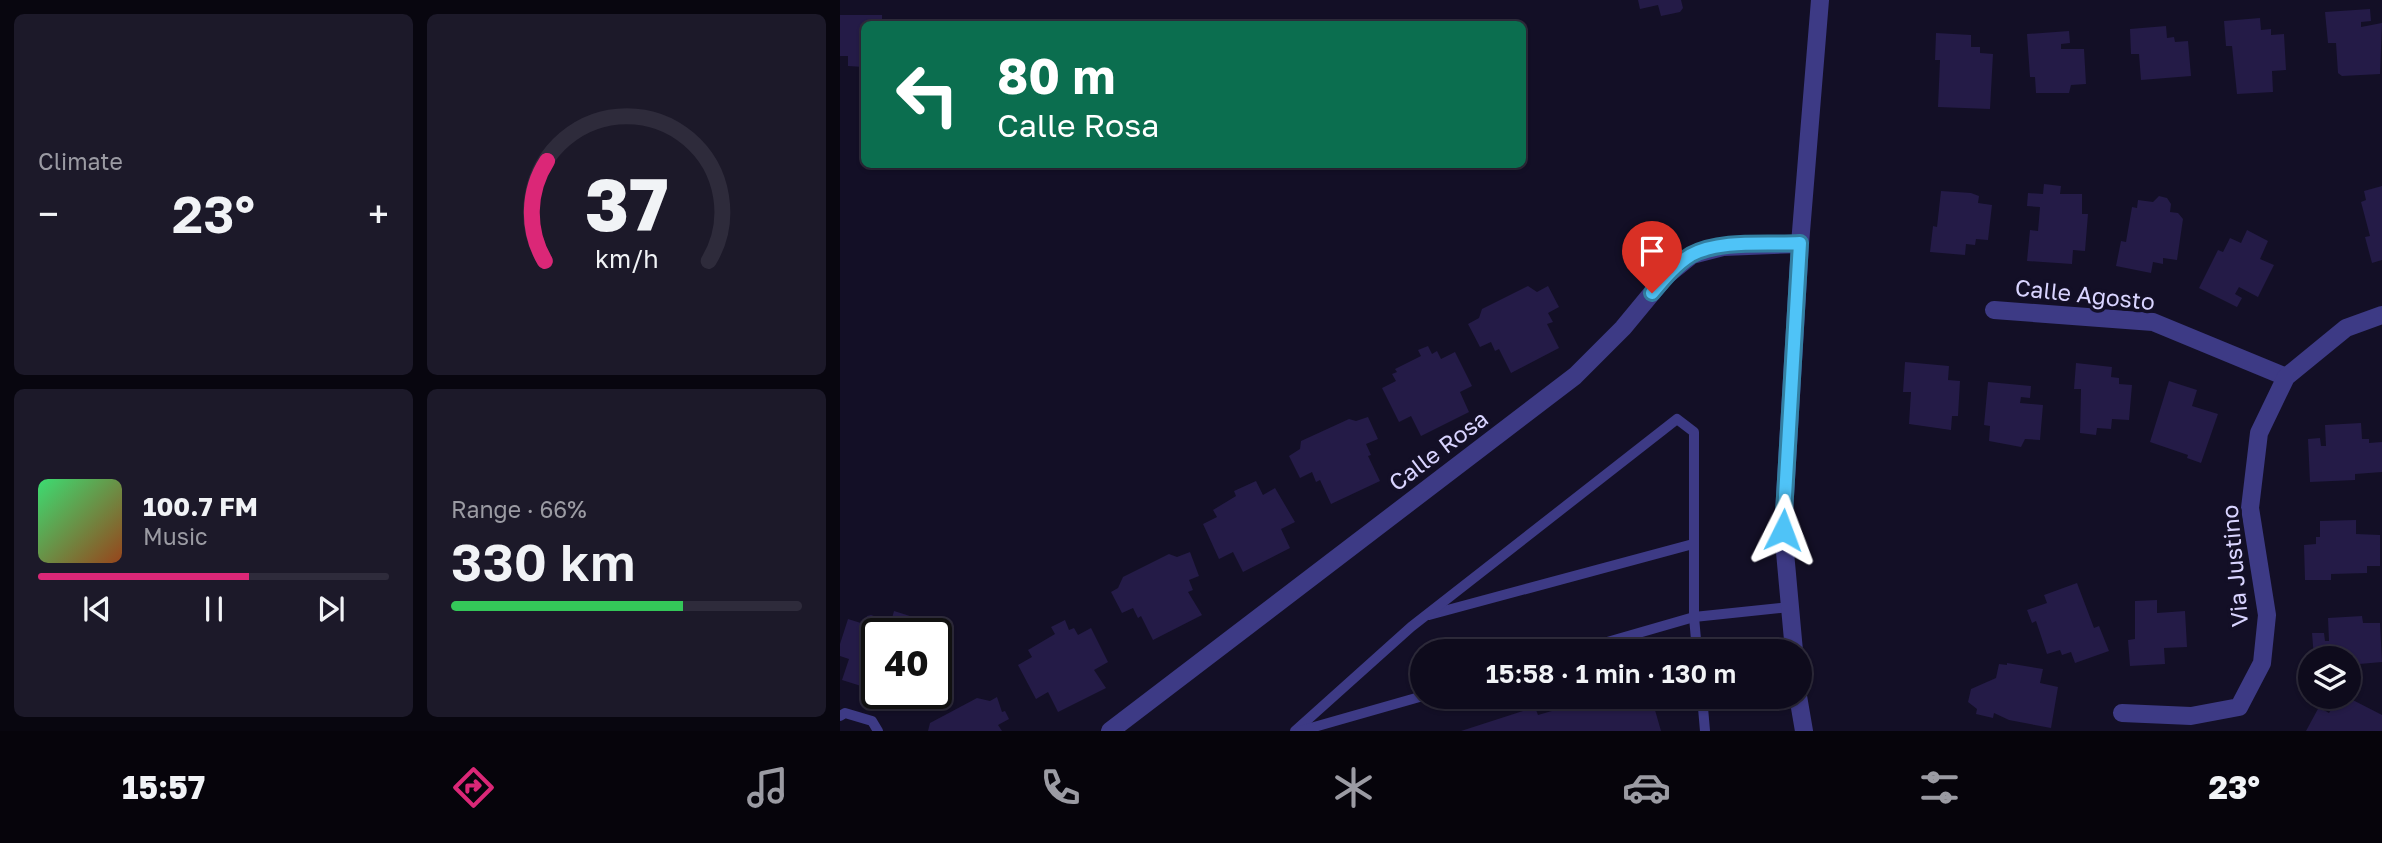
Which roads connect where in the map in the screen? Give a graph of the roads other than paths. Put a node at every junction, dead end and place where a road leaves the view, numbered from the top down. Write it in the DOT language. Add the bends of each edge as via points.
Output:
graph roads {
  1 [pos="1820,0"];
  2 [pos="1800,243"];
  3 [pos="1994,310"];
  4 [pos="2382,315"];
  5 [pos="2286,377"];
  6 [pos="1693,544"];
  7 [pos="1790,607"];
  8 [pos="1423,617"];
  9 [pos="1693,617"];
  10 [pos="1617,639"];
  11 [pos="1696,639"];
  12 [pos="1793,639"];
  13 [pos="1410,699"];
  14 [pos="1703,709"];
  15 [pos="1800,709"];
  16 [pos="2122,713"];
  17 [pos="840,716"];
  18 [pos="878,731"];
  19 [pos="1110,731"];
  20 [pos="1295,731"];
  21 [pos="1300,731"];
  22 [pos="1705,731"];
  23 [pos="1804,731"];
  1 -- 2 [label="street"];
  2 -- 7 [label="street" via="1783,530"];
  2 -- 19 [label="street, Calle Rosa" via="1723,247 1692,255 1666,276 1623,328 1574,376"];
  3 -- 5 [label="street, Calle Agosto" via="2153,322"];
  4 -- 5 [label="street, Via Justino" via="2346,328"];
  5 -- 16 [label="street, Via Justino" via="2259,433 2250,508 2267,615 2262,663 2239,707 2191,716"];
  6 -- 8 [label="lane"];
  6 -- 8 [label="lane" via="1693,432 1677,419"];
  6 -- 9 [label="lane"];
  7 -- 9 [label="lane"];
  7 -- 12 [label="street"];
  8 -- 20 [label="lane"];
  9 -- 10 [label="lane"];
  9 -- 11 [label="lane"];
  13 -- 21 [label="lane"];
  14 -- 22 [label="lane"];
  15 -- 23 [label="street"];
  17 -- 18 [label="lane" via="845,713 872,721"];
}
